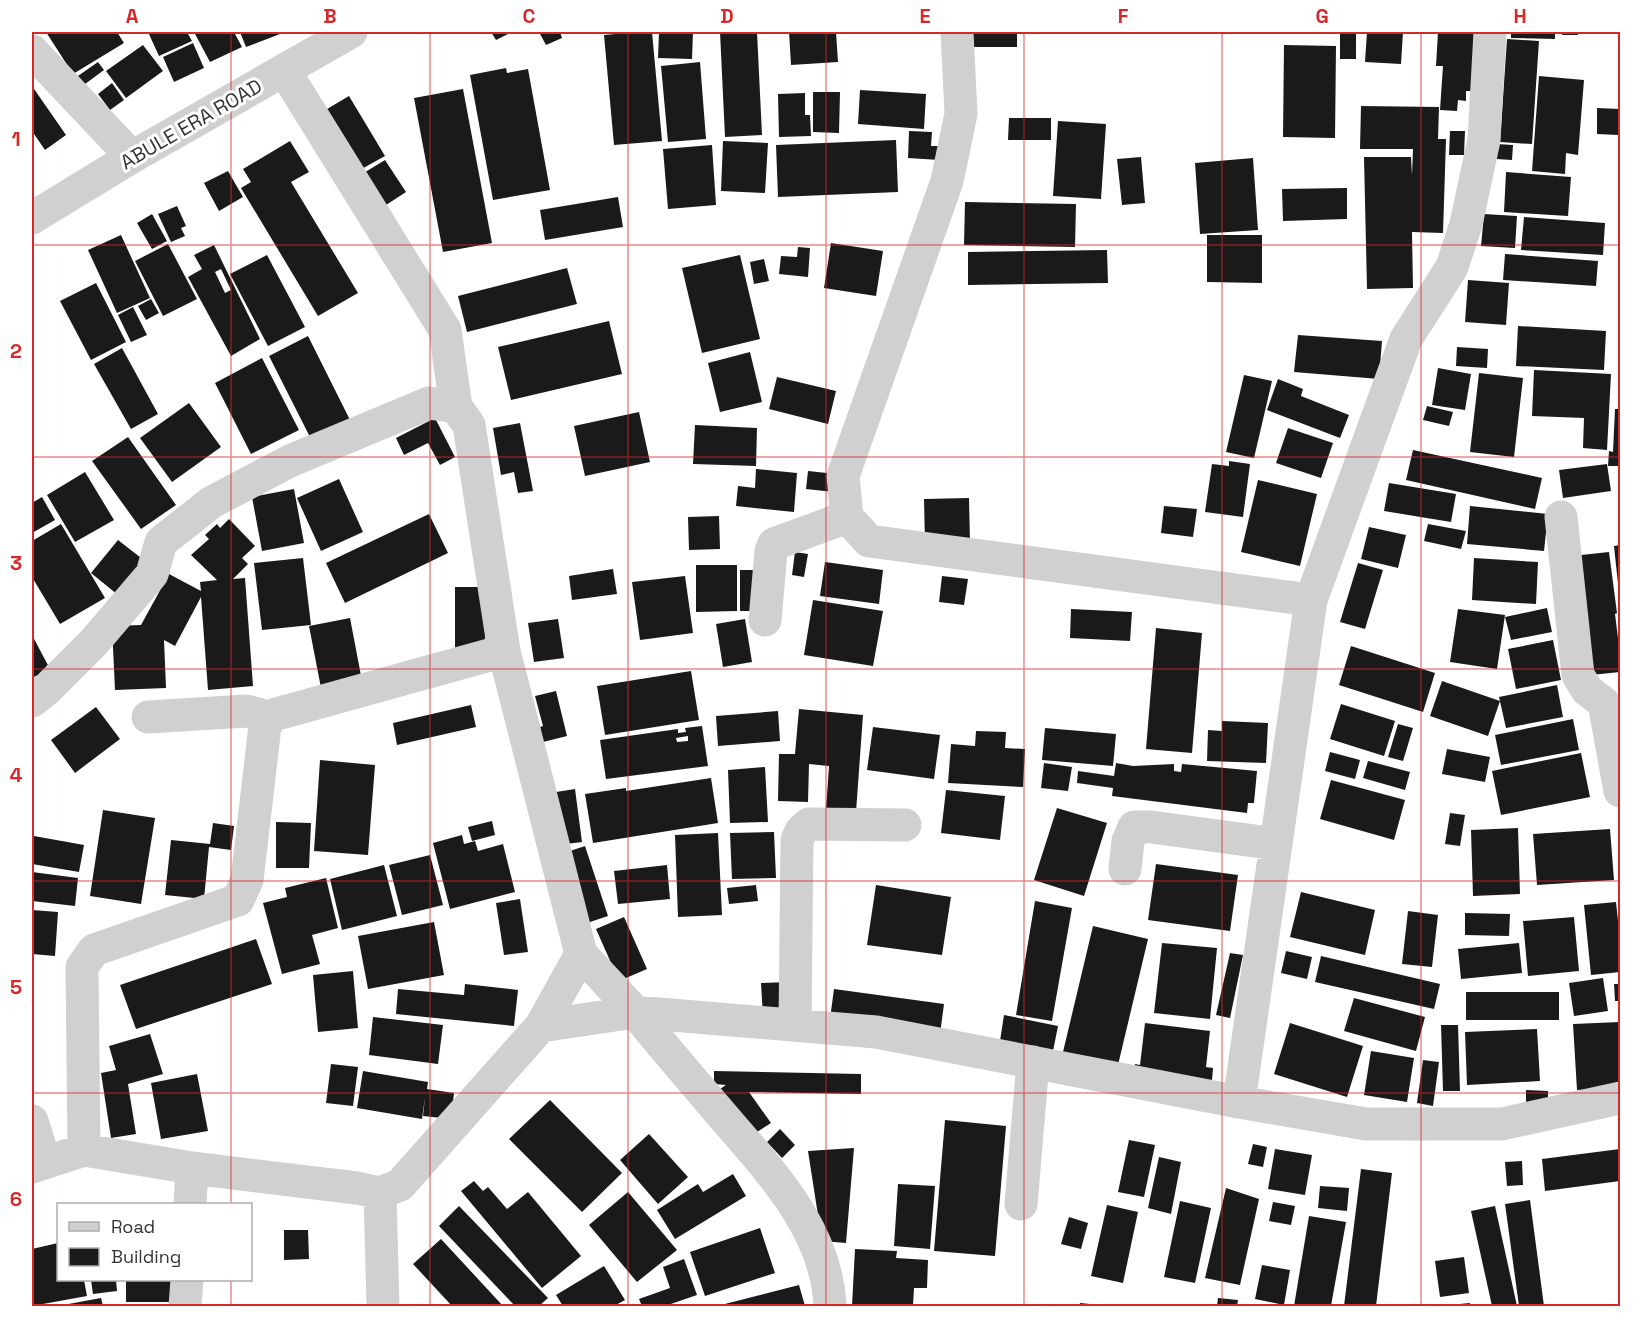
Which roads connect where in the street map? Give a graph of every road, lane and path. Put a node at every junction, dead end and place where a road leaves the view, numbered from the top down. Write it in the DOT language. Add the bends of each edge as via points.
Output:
graph roads {
  1 [pos="351,32"];
  2 [pos="957,32"];
  3 [pos="1490,32"];
  4 [pos="32,51"];
  5 [pos="284,70"];
  6 [pos="132,157"];
  7 [pos="32,218"];
  8 [pos="456,407"];
  9 [pos="847,517"];
  10 [pos="1562,517"];
  11 [pos="1311,600"];
  12 [pos="765,620"];
  13 [pos="504,651"];
  14 [pos="32,701"];
  15 [pos="1612,701"];
  16 [pos="148,717"];
  17 [pos="268,720"];
  18 [pos="1620,791"];
  19 [pos="905,825"];
  20 [pos="1276,844"];
  21 [pos="1125,869"];
  22 [pos="580,954"];
  23 [pos="634,1012"];
  24 [pos="795,1024"];
  25 [pos="541,1026"];
  26 [pos="1033,1062"];
  27 [pos="1620,1098"];
  28 [pos="1239,1102"];
  29 [pos="32,1121"];
  30 [pos="84,1150"];
  31 [pos="38,1165"];
  32 [pos="192,1168"];
  33 [pos="381,1193"];
  34 [pos="190,1203"];
  35 [pos="1022,1204"];
  36 [pos="187,1281"];
  37 [pos="185,1306"];
  38 [pos="383,1306"];
  39 [pos="830,1306"];
  1 -- 5 [label="street, ABULE ERA ROAD"];
  2 -- 9 [label="street" via="961,114 947,181 843,476"];
  3 -- 11 [label="street" via="1484,140 1466,224 1452,267 1406,339"];
  4 -- 6 [label="street"];
  5 -- 6 [label="street, ABULE ERA ROAD"];
  5 -- 8 [label="street" via="445,330"];
  6 -- 7 [label="street, ABULE ERA ROAD"];
  8 -- 13 [label="street" via="469,425"];
  8 -- 14 [label="street" via="429,403 290,461 212,502 161,542 152,574 94,642"];
  9 -- 11 [label="street" via="869,541"];
  9 -- 12 [label="street" via="774,544"];
  10 -- 15 [label="street" via="1578,675 1587,690"];
  11 -- 20 [label="street"];
  13 -- 17 [label="street" via="273,715"];
  13 -- 22 [label="street"];
  15 -- 18 [label="street"];
  16 -- 17 [label="street" via="246,711"];
  17 -- 30 [label="street" via="247,880 238,900 94,950 82,967"];
  19 -- 24 [label="street" via="809,824 801,831 797,840"];
  20 -- 21 [label="street" via="1134,827"];
  20 -- 28 [label="street"];
  22 -- 23 [label="street"];
  22 -- 25 [label="street"];
  23 -- 24 [label="street"];
  23 -- 25 [label="street"];
  23 -- 39 [label="street" via="774,1175 808,1226 829,1285"];
  24 -- 26 [label="street" via="876,1032"];
  25 -- 33 [label="street" via="399,1185"];
  26 -- 28 [label="street"];
  26 -- 35 [label="street"];
  27 -- 28 [label="street" via="1502,1124 1366,1124"];
  29 -- 31 [label="street"];
  30 -- 31 [label="street"];
  30 -- 32 [label="street"];
  32 -- 33 [label="street"];
  32 -- 34 [label="street"];
  33 -- 38 [label="street"];
  36 -- 37 [label="street"];
}
